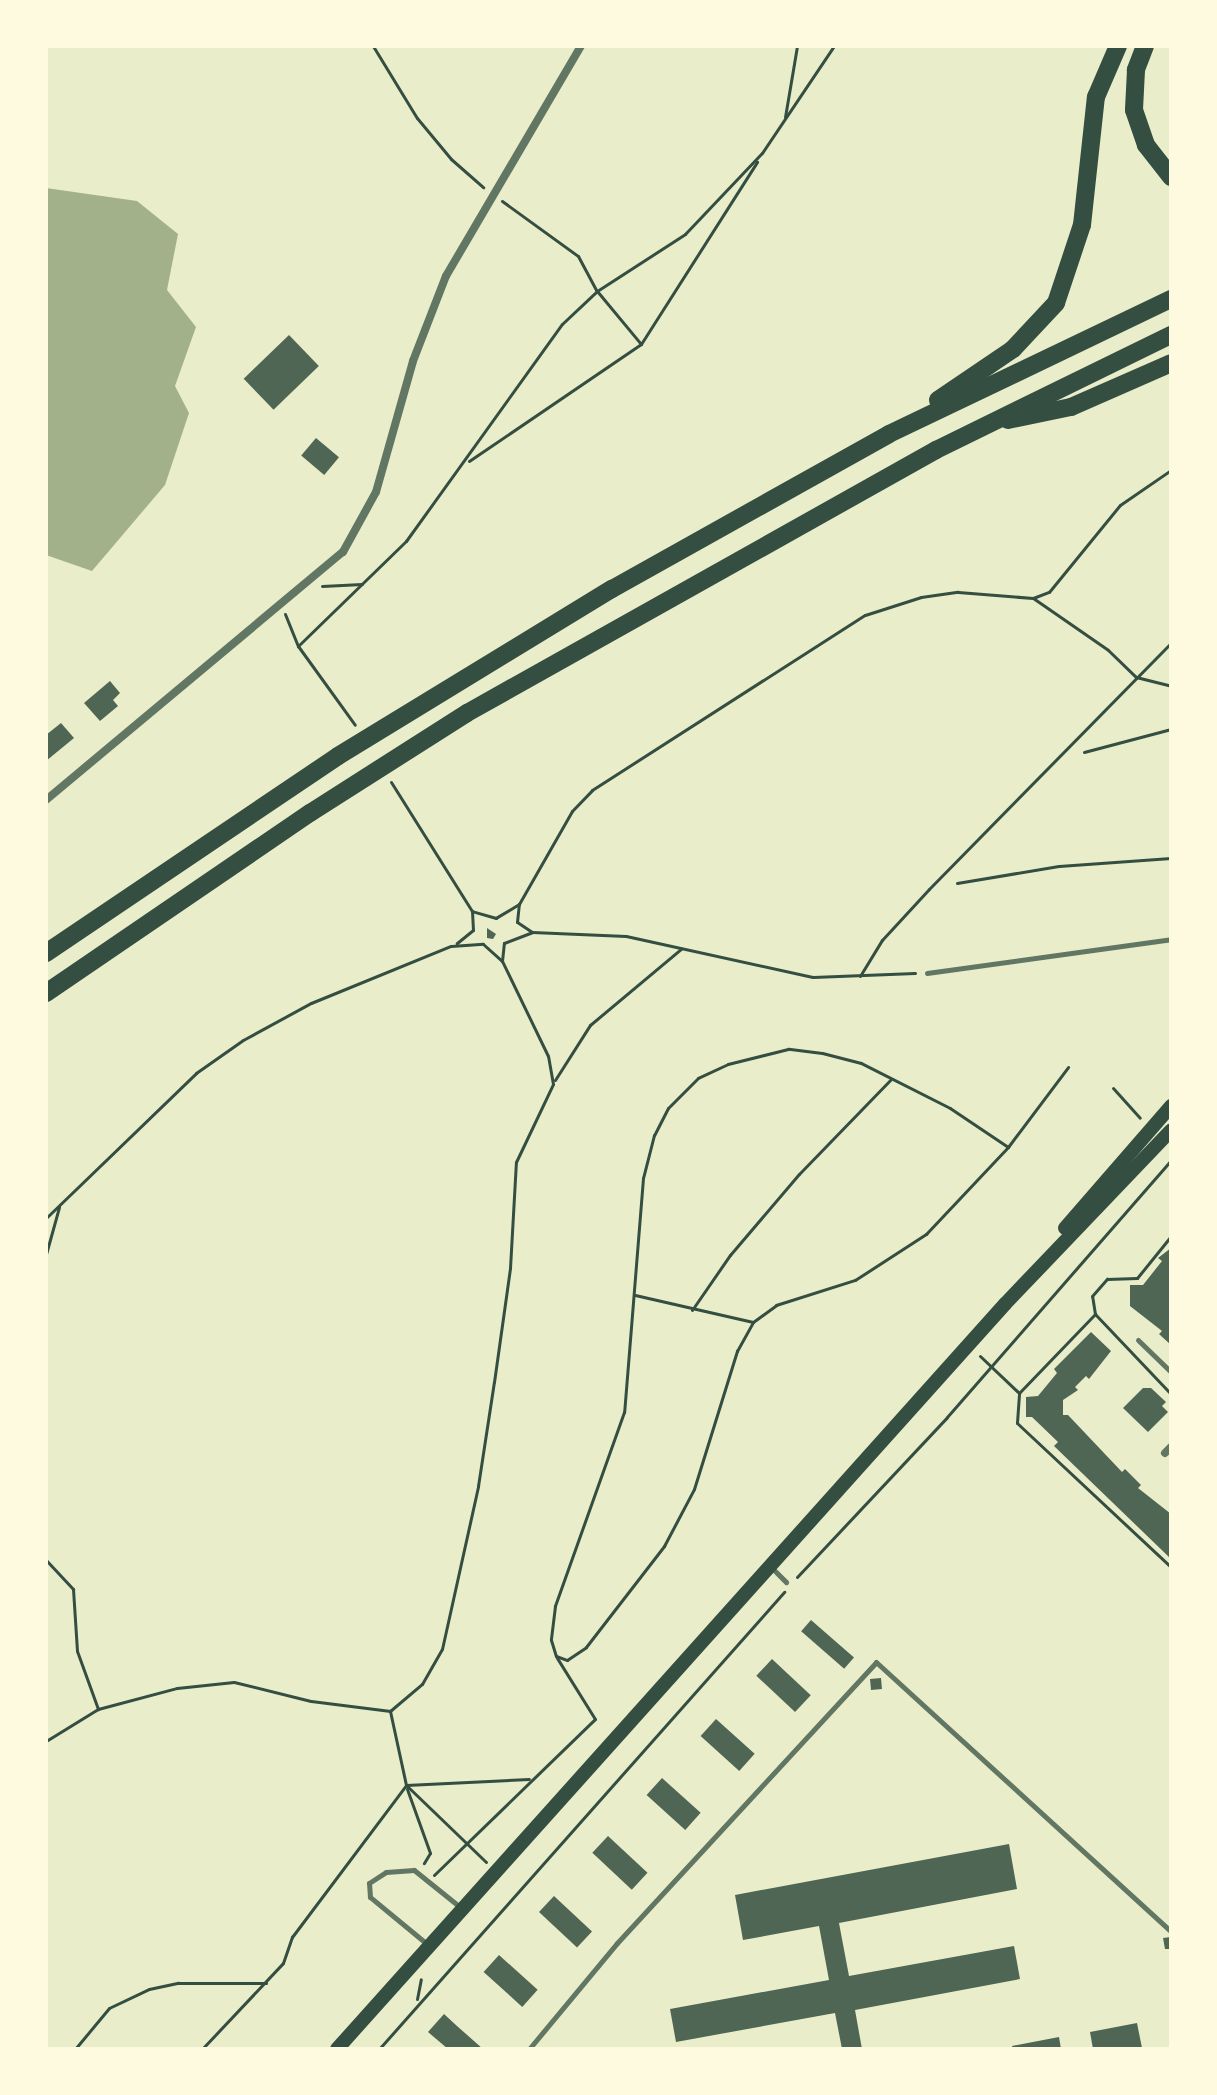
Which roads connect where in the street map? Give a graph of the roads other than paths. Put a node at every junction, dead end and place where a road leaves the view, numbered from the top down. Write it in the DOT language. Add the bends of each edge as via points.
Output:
graph roads {
  1 [pos="581,46"];
  2 [pos="1118,46"];
  3 [pos="1145,46"];
  4 [pos="1171,177"];
  5 [pos="1171,299"];
  6 [pos="1171,335"];
  7 [pos="1171,363"];
  8 [pos="993,422"];
  9 [pos="889,434"];
  10 [pos="46,800"];
  11 [pos="1171,939"];
  12 [pos="46,953"];
  13 [pos="927,973"];
  14 [pos="46,993"];
  15 [pos="1171,1106"];
  16 [pos="1171,1130"];
  17 [pos="1005,1304"];
  18 [pos="1138,1340"];
  19 [pos="1171,1372"];
  20 [pos="771,1568"];
  21 [pos="786,1582"];
  22 [pos="461,1908"];
  23 [pos="1171,1931"];
  24 [pos="428,1945"];
  25 [pos="337,2049"];
  26 [pos="529,2049"];
  1 -- 10 [label="street" via="440,290 413,361 376,492 343,552"];
  2 -- 9 [label="highway" via="1096,97 1082,225 1056,303 1013,349"];
  3 -- 4 [label="highway" via="1136,70 1134,110 1146,145"];
  5 -- 9 [label="highway"];
  6 -- 8 [label="highway"];
  7 -- 8 [label="highway" via="1071,407"];
  8 -- 14 [label="highway" via="772,539 467,713"];
  9 -- 12 [label="highway" via="451,686 135,889"];
  11 -- 13 [label="lane"];
  15 -- 17 [label="main road"];
  16 -- 17 [label="main road"];
  17 -- 20 [label="main road"];
  18 -- 19 [label="lane"];
  20 -- 21 [label="lane"];
  20 -- 22 [label="main road"];
  22 -- 24 [label="main road"];
  22 -- 24 [label="lane" via="418,1872 375,1876 367,1891"];
  23 -- 26 [label="lane" via="876,1662 617,1943"];
  24 -- 25 [label="main road"];
}
